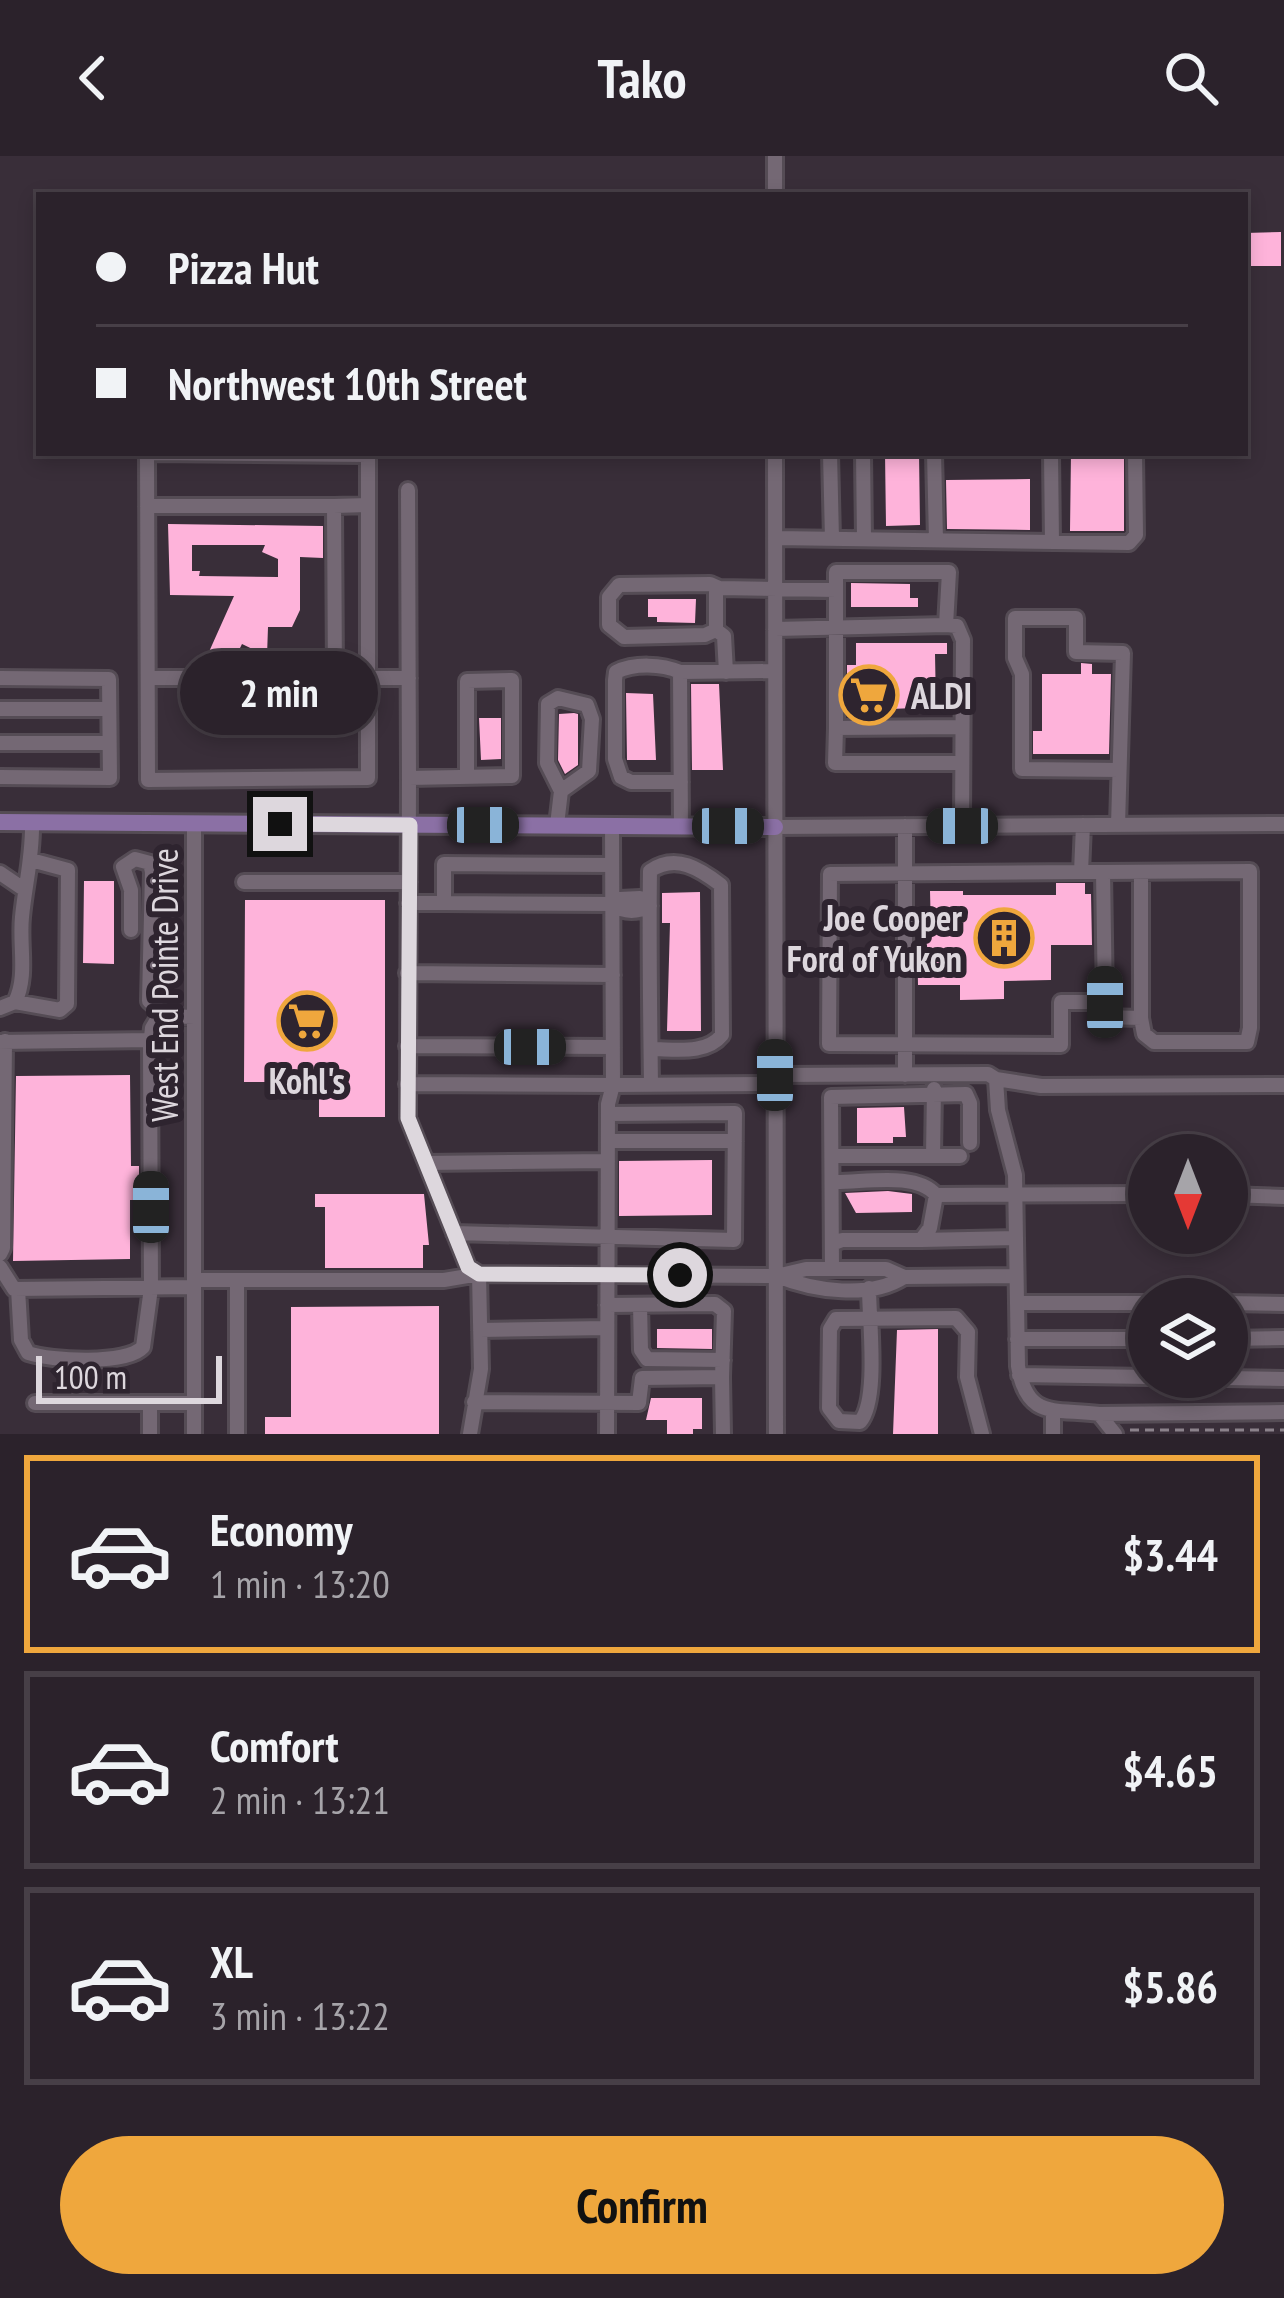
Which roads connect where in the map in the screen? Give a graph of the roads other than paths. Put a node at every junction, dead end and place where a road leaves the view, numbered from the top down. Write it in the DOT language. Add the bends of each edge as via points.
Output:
graph roads {
  1 [pos="775,156"];
  2 [pos="775,192"];
  3 [pos="150,456"];
  4 [pos="368,456"];
  5 [pos="775,456"];
  6 [pos="830,456"];
  7 [pos="863,456"];
  8 [pos="934,456"];
  9 [pos="1051,456"];
  10 [pos="1136,456"];
  11 [pos="408,490"];
  12 [pos="147,506"];
  13 [pos="334,506"];
  14 [pos="368,506"];
  15 [pos="775,538"];
  16 [pos="832,539"];
  17 [pos="864,539"];
  18 [pos="936,540"];
  19 [pos="1052,542"];
  20 [pos="716,586"];
  21 [pos="775,587"];
  22 [pos="836,590"];
  23 [pos="946,625"];
  24 [pos="835,626"];
  25 [pos="716,629"];
  26 [pos="775,629"];
  27 [pos="775,671"];
  28 [pos="680,672"];
  29 [pos="726,672"];
  30 [pos="368,677"];
  31 [pos="409,677"];
  32 [pos="0,678"];
  33 [pos="149,678"];
  34 [pos="335,678"];
  35 [pos="0,709"];
  36 [pos="109,709"];
  37 [pos="962,727"];
  38 [pos="836,728"];
  39 [pos="0,743"];
  40 [pos="110,743"];
  41 [pos="962,764"];
  42 [pos="1119,770"];
  43 [pos="0,777"];
  44 [pos="467,777"];
  45 [pos="409,778"];
  46 [pos="681,782"];
  47 [pos="560,791"];
  48 [pos="0,822"];
  49 [pos="32,822"];
  50 [pos="194,823"];
  51 [pos="1284,824"];
  52 [pos="410,825"];
  53 [pos="556,825"];
  54 [pos="1083,825"];
  55 [pos="1118,825"];
  56 [pos="612,826"];
  57 [pos="681,826"];
  58 [pos="905,826"];
  59 [pos="962,826"];
  60 [pos="775,827"];
  61 [pos="31,860"];
  62 [pos="612,865"];
  63 [pos="1081,872"];
  64 [pos="1103,872"];
  65 [pos="1141,872"];
  66 [pos="0,873"];
  67 [pos="905,874"];
  68 [pos="244,882"];
  69 [pos="409,882"];
  70 [pos="25,890"];
  71 [pos="407,903"];
  72 [pos="444,903"];
  73 [pos="612,904"];
  74 [pos="650,906"];
  75 [pos="131,930"];
  76 [pos="407,974"];
  77 [pos="613,975"];
  78 [pos="15,1002"];
  79 [pos="1105,1002"];
  80 [pos="0,1008"];
  81 [pos="160,1013"];
  82 [pos="194,1017"];
  83 [pos="1141,1018"];
  84 [pos="151,1040"];
  85 [pos="3,1042"];
  86 [pos="905,1044"];
  87 [pos="407,1046"];
  88 [pos="613,1047"];
  89 [pos="651,1049"];
  90 [pos="860,1075"];
  91 [pos="905,1075"];
  92 [pos="934,1075"];
  93 [pos="775,1079"];
  94 [pos="996,1079"];
  95 [pos="406,1084"];
  96 [pos="613,1084"];
  97 [pos="651,1084"];
  98 [pos="1284,1085"];
  99 [pos="860,1094"];
  100 [pos="934,1094"];
  101 [pos="608,1114"];
  102 [pos="608,1141"];
  103 [pos="734,1141"];
  104 [pos="970,1143"];
  105 [pos="832,1156"];
  106 [pos="933,1156"];
  107 [pos="960,1156"];
  108 [pos="608,1161"];
  109 [pos="426,1163"];
  110 [pos="833,1182"];
  111 [pos="1128,1194"];
  112 [pos="936,1195"];
  113 [pos="1016,1195"];
  114 [pos="1248,1196"];
  115 [pos="1284,1197"];
  116 [pos="454,1232"];
  117 [pos="608,1238"];
  118 [pos="1016,1238"];
  119 [pos="680,1239"];
  120 [pos="921,1240"];
  121 [pos="832,1244"];
  122 [pos="0,1254"];
  123 [pos="0,1267"];
  124 [pos="832,1269"];
  125 [pos="479,1274"];
  126 [pos="607,1275"];
  127 [pos="687,1275"];
  128 [pos="776,1276"];
  129 [pos="1016,1276"];
  130 [pos="904,1277"];
  131 [pos="237,1280"];
  132 [pos="194,1284"];
  133 [pos="151,1288"];
  134 [pos="869,1288"];
  135 [pos="18,1289"];
  136 [pos="1017,1303"];
  137 [pos="1128,1303"];
  138 [pos="696,1304"];
  139 [pos="1248,1304"];
  140 [pos="1284,1304"];
  141 [pos="607,1305"];
  142 [pos="640,1305"];
  143 [pos="869,1316"];
  144 [pos="607,1328"];
  145 [pos="480,1330"];
  146 [pos="1284,1338"];
  147 [pos="1017,1339"];
  148 [pos="1248,1339"];
  149 [pos="1128,1340"];
  150 [pos="723,1360"];
  151 [pos="1019,1375"];
  152 [pos="722,1377"];
  153 [pos="1128,1377"];
  154 [pos="1248,1378"];
  155 [pos="1284,1378"];
  156 [pos="475,1402"];
  157 [pos="607,1402"];
  158 [pos="34,1403"];
  159 [pos="150,1403"];
  160 [pos="194,1403"];
  161 [pos="1053,1410"];
  162 [pos="1284,1412"];
  163 [pos="1099,1414"];
  164 [pos="1118,1432"];
  165 [pos="150,1434"];
  166 [pos="194,1434"];
  167 [pos="237,1434"];
  168 [pos="470,1434"];
  169 [pos="607,1434"];
  170 [pos="723,1434"];
  171 [pos="776,1434"];
  172 [pos="982,1434"];
  173 [pos="1053,1434"];
  1 -- 2 [label="street"];
  3 -- 12 [label="street"];
  4 -- 14 [label="street"];
  5 -- 15 [label="street"];
  6 -- 16 [label="street"];
  7 -- 17 [label="street"];
  8 -- 18 [label="street"];
  9 -- 19 [label="street"];
  10 -- 19 [label="street" via="1136,535 1129,543"];
  11 -- 31 [label="street"];
  12 -- 13 [label="street"];
  12 -- 33 [label="street"];
  13 -- 14 [label="street"];
  13 -- 34 [label="street"];
  14 -- 30 [label="street"];
  15 -- 16 [label="street"];
  15 -- 21 [label="street"];
  16 -- 17 [label="street"];
  17 -- 18 [label="street"];
  18 -- 19 [label="street"];
  20 -- 21 [label="street"];
  20 -- 25 [label="street"];
  20 -- 25 [label="street" via="619,585 608,609 609,625 624,637 698,637"];
  21 -- 22 [label="street"];
  21 -- 26 [label="street"];
  22 -- 23 [label="street" via="836,572 949,572"];
  22 -- 24 [label="street"];
  23 -- 24 [label="street"];
  23 -- 37 [label="street" via="957,626 963,640"];
  24 -- 26 [label="street"];
  24 -- 38 [label="street"];
  25 -- 29 [label="street" via="724,636"];
  26 -- 27 [label="street"];
  27 -- 29 [label="street"];
  27 -- 60 [label="street"];
  28 -- 29 [label="street"];
  28 -- 46 [label="street"];
  28 -- 46 [label="street" via="616,672 615,763 624,780"];
  30 -- 31 [label="street"];
  30 -- 33 [label="street" via="368,778 148,780"];
  30 -- 34 [label="street"];
  31 -- 45 [label="street"];
  32 -- 36 [label="street" via="109,679"];
  33 -- 34 [label="street"];
  35 -- 36 [label="street"];
  36 -- 40 [label="street"];
  37 -- 38 [label="street"];
  37 -- 41 [label="street"];
  38 -- 41 [label="street" via="835,763"];
  39 -- 40 [label="street"];
  40 -- 43 [label="street" via="110,778"];
  41 -- 59 [label="street"];
  42 -- 42 [label="street" via="1123,653 1076,652 1076,618 1016,618 1022,769"];
  42 -- 55 [label="street"];
  44 -- 44 [label="street" via="512,776 512,680 467,681"];
  44 -- 45 [label="street"];
  45 -- 52 [label="street"];
  46 -- 57 [label="street"];
  47 -- 47 [label="street" via="589,771 592,719 587,705 558,698 548,704 547,758"];
  47 -- 53 [label="street"];
  48 -- 49 [label="main road"];
  49 -- 50 [label="main road"];
  49 -- 61 [label="street"];
  50 -- 52 [label="main road"];
  50 -- 82 [label="street, West End Pointe Drive"];
  51 -- 55 [label="street"];
  52 -- 53 [label="main road"];
  52 -- 69 [label="street"];
  53 -- 56 [label="main road"];
  54 -- 55 [label="street"];
  54 -- 59 [label="street"];
  54 -- 63 [label="street"];
  56 -- 57 [label="main road"];
  56 -- 62 [label="street"];
  57 -- 60 [label="main road"];
  58 -- 59 [label="street"];
  58 -- 60 [label="street"];
  58 -- 67 [label="street"];
  60 -- 93 [label="street"];
  61 -- 70 [label="street"];
  61 -- 78 [label="street" via="68,870 67,1004 60,1010"];
  62 -- 72 [label="street" via="444,864"];
  62 -- 73 [label="street"];
  63 -- 64 [label="street"];
  63 -- 67 [label="street"];
  64 -- 65 [label="street"];
  64 -- 79 [label="street"];
  65 -- 83 [label="street"];
  65 -- 83 [label="street" via="1250,871 1250,1028 1246,1042 1154,1042"];
  66 -- 70 [label="street"];
  67 -- 86 [label="street"];
  67 -- 86 [label="street" via="830,874 829,1044"];
  68 -- 69 [label="street"];
  69 -- 71 [label="street"];
  70 -- 78 [label="street"];
  71 -- 72 [label="street"];
  71 -- 76 [label="street"];
  72 -- 73 [label="street"];
  73 -- 74 [label="street" via="640,898"];
  73 -- 77 [label="street"];
  74 -- 89 [label="street"];
  74 -- 89 [label="street" via="650,871 660,864 694,865 721,885 722,1035 713,1046"];
  75 -- 81 [label="street" via="123,867 135,859 152,872 149,1001"];
  76 -- 77 [label="street"];
  76 -- 87 [label="street"];
  77 -- 88 [label="street"];
  78 -- 80 [label="street"];
  79 -- 83 [label="street" via="1104,1017"];
  79 -- 86 [label="street" via="1061,1002 1061,1045"];
  81 -- 82 [label="street"];
  81 -- 84 [label="street"];
  82 -- 132 [label="street, West End Pointe Drive"];
  84 -- 85 [label="street"];
  84 -- 133 [label="street"];
  85 -- 122 [label="street"];
  86 -- 91 [label="street"];
  87 -- 88 [label="street"];
  87 -- 95 [label="street"];
  88 -- 96 [label="street"];
  89 -- 97 [label="street"];
  90 -- 91 [label="street"];
  90 -- 93 [label="street"];
  90 -- 99 [label="street"];
  91 -- 92 [label="street"];
  92 -- 94 [label="street"];
  92 -- 100 [label="street"];
  93 -- 97 [label="street"];
  93 -- 128 [label="street"];
  94 -- 98 [label="street" via="1040,1086"];
  94 -- 113 [label="street"];
  95 -- 96 [label="street"];
  95 -- 109 [label="street" via="408,1118"];
  96 -- 97 [label="street"];
  96 -- 101 [label="street"];
  99 -- 100 [label="street"];
  99 -- 105 [label="street" via="832,1097"];
  100 -- 104 [label="street" via="966,1094"];
  100 -- 106 [label="street"];
  101 -- 102 [label="street"];
  101 -- 103 [label="street" via="735,1113"];
  102 -- 103 [label="street"];
  102 -- 108 [label="street"];
  103 -- 119 [label="street" via="734,1240"];
  105 -- 106 [label="street"];
  105 -- 110 [label="street"];
  106 -- 107 [label="street"];
  108 -- 109 [label="street"];
  108 -- 117 [label="street"];
  109 -- 116 [label="street"];
  110 -- 112 [label="street" via="911,1182"];
  110 -- 121 [label="street"];
  111 -- 113 [label="street"];
  112 -- 113 [label="street"];
  112 -- 120 [label="street"];
  113 -- 118 [label="street"];
  114 -- 115 [label="street"];
  116 -- 117 [label="street"];
  116 -- 125 [label="street"];
  117 -- 119 [label="street"];
  117 -- 126 [label="street"];
  118 -- 120 [label="street"];
  118 -- 129 [label="street"];
  119 -- 127 [label="street"];
  120 -- 121 [label="street"];
  121 -- 124 [label="street"];
  123 -- 135 [label="street"];
  124 -- 128 [label="street"];
  124 -- 130 [label="street"];
  125 -- 126 [label="street"];
  125 -- 131 [label="street"];
  125 -- 145 [label="street"];
  126 -- 127 [label="street"];
  126 -- 141 [label="street"];
  127 -- 128 [label="street"];
  127 -- 138 [label="street"];
  128 -- 134 [label="street" via="807,1288"];
  128 -- 171 [label="street"];
  129 -- 130 [label="street"];
  129 -- 136 [label="street"];
  130 -- 134 [label="street"];
  131 -- 132 [label="street"];
  131 -- 167 [label="street"];
  132 -- 133 [label="street"];
  132 -- 160 [label="street, West End Pointe Drive"];
  133 -- 135 [label="street"];
  133 -- 135 [label="street" via="143,1347 126,1358 28,1353"];
  134 -- 143 [label="street"];
  136 -- 137 [label="street"];
  136 -- 147 [label="street"];
  138 -- 142 [label="street"];
  138 -- 150 [label="street" via="724,1311"];
  139 -- 140 [label="street"];
  141 -- 142 [label="street"];
  141 -- 144 [label="street"];
  142 -- 150 [label="street" via="647,1359"];
  143 -- 143 [label="street" via="836,1319 830,1329 829,1408 839,1421 860,1422 867,1414"];
  143 -- 172 [label="street" via="956,1318 968,1332 968,1377"];
  144 -- 145 [label="street"];
  144 -- 157 [label="street"];
  145 -- 156 [label="street"];
  146 -- 148 [label="street"];
  147 -- 149 [label="street"];
  147 -- 151 [label="street"];
  150 -- 152 [label="street"];
  151 -- 153 [label="street"];
  151 -- 161 [label="street" via="1033,1403"];
  152 -- 157 [label="street" via="642,1378 639,1403"];
  152 -- 170 [label="street"];
  154 -- 155 [label="street"];
  156 -- 157 [label="street"];
  156 -- 168 [label="street"];
  157 -- 169 [label="street"];
  158 -- 159 [label="street"];
  159 -- 160 [label="street"];
  159 -- 165 [label="street"];
  160 -- 166 [label="street, West End Pointe Drive"];
  161 -- 163 [label="street"];
  161 -- 173 [label="street"];
  162 -- 163 [label="street"];
  163 -- 164 [label="street"];
}
